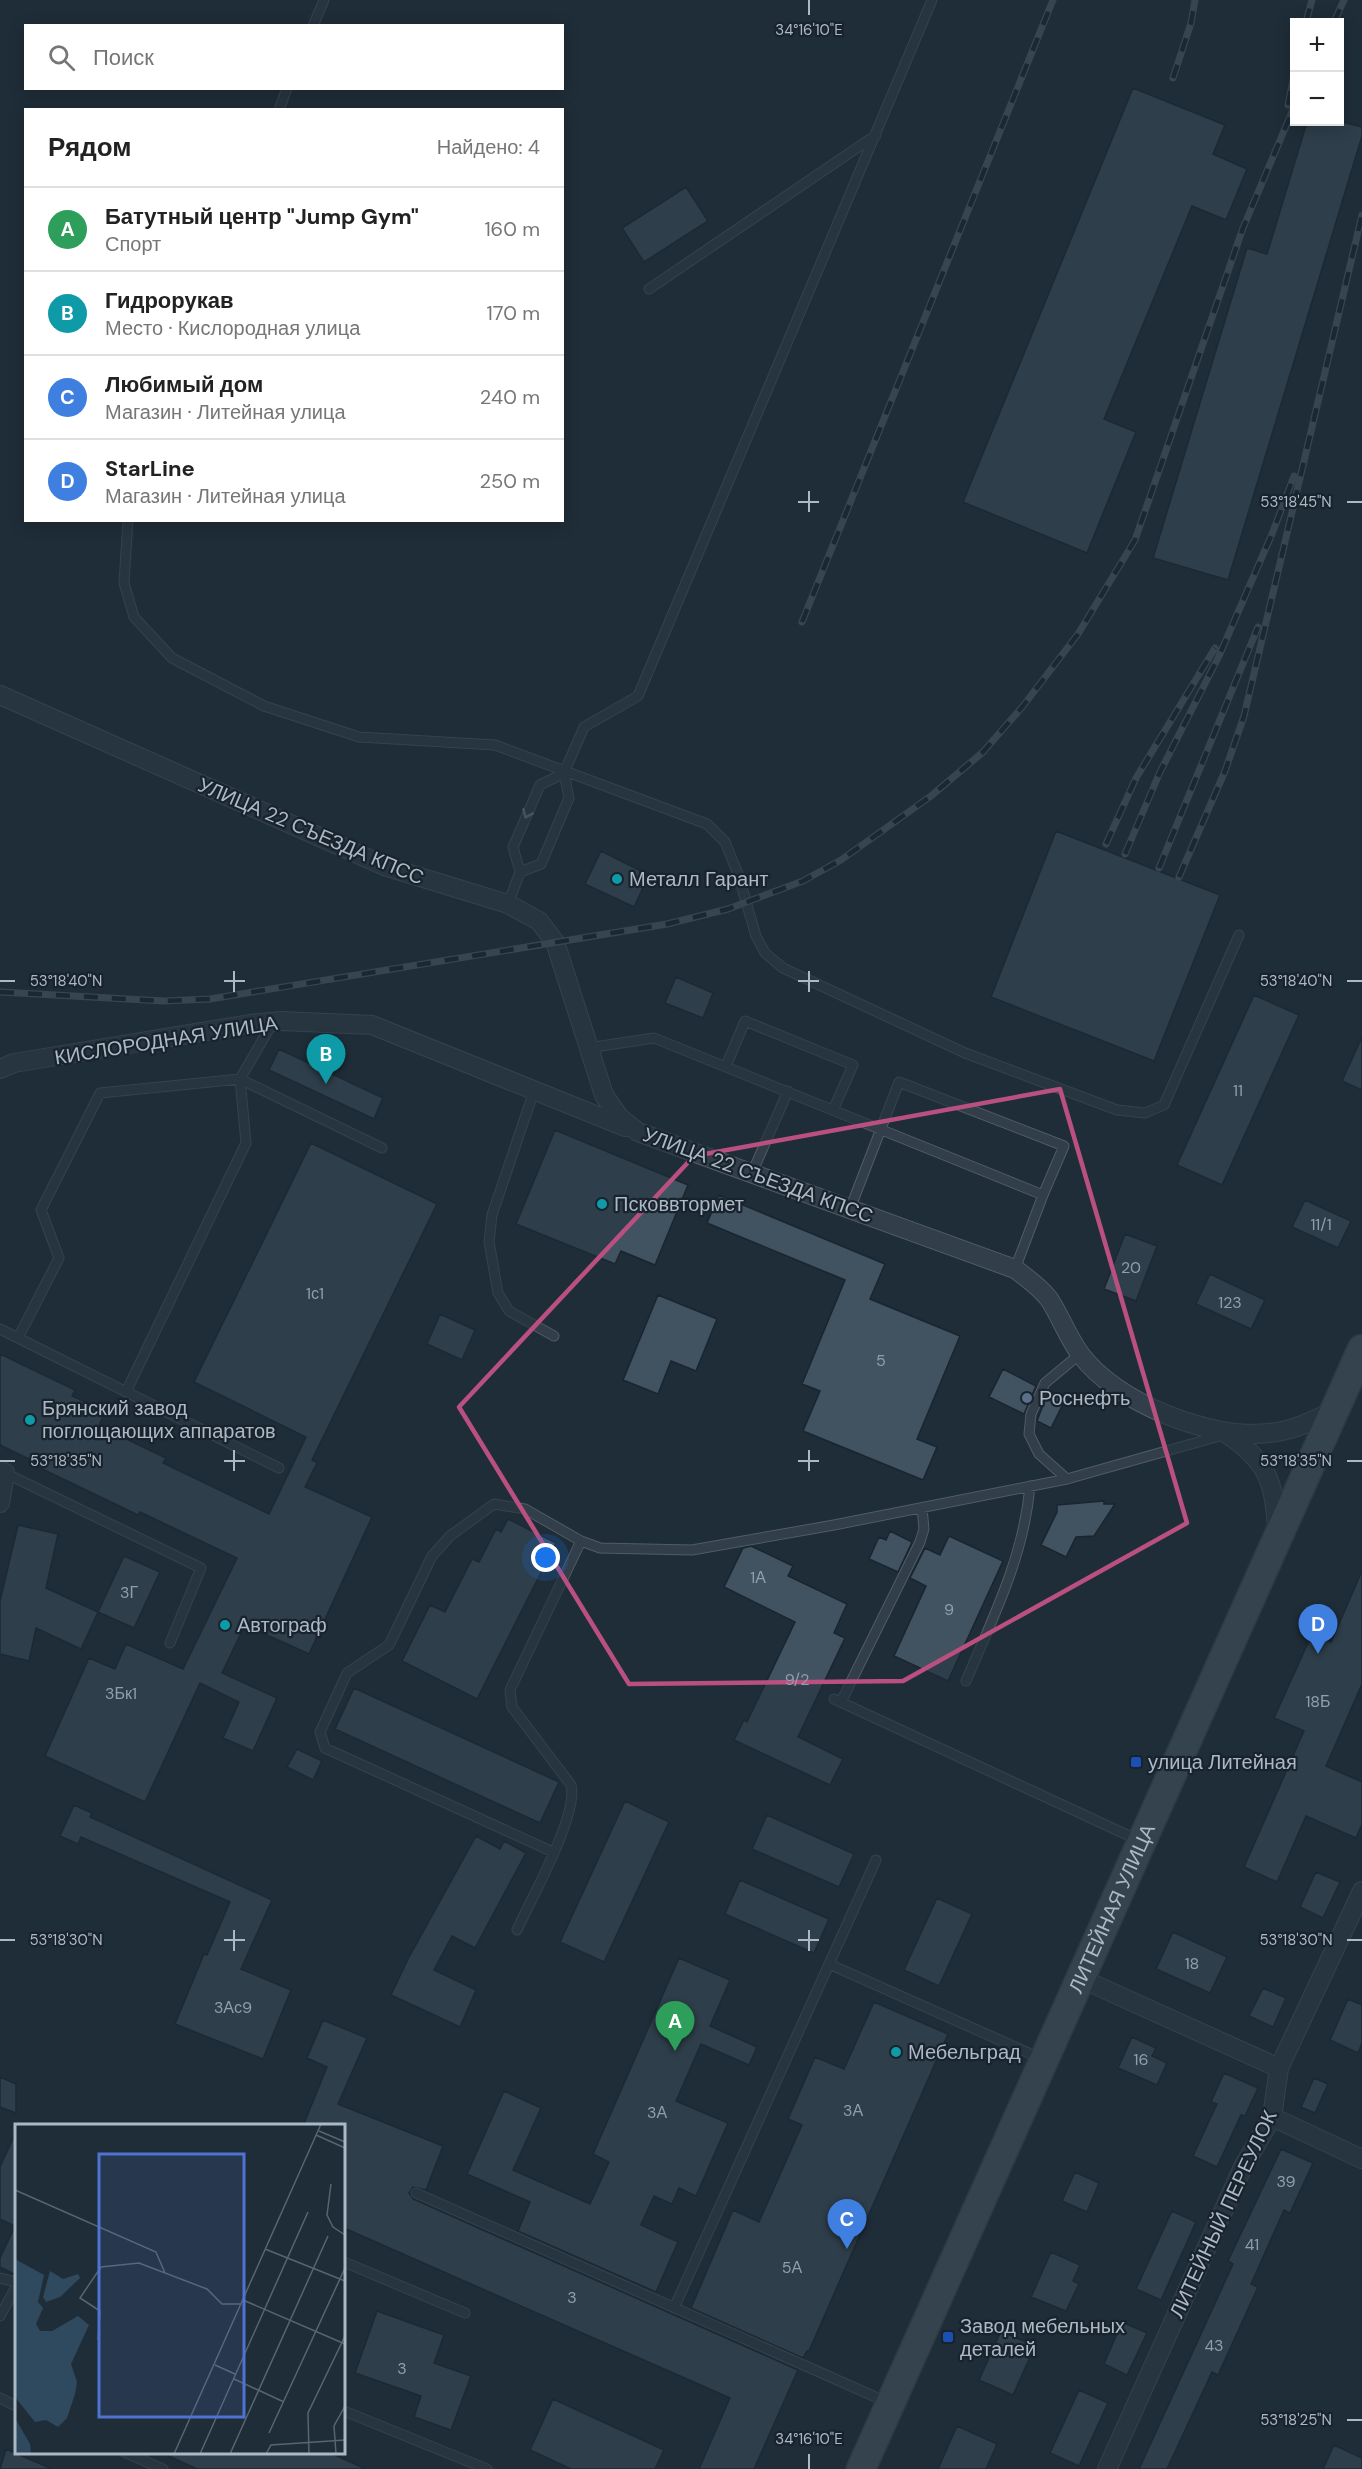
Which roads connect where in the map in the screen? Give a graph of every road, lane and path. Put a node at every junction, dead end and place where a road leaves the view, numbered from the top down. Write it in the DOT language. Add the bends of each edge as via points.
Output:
graph roads {
  1 [pos="324,0"];
  2 [pos="932,0"];
  3 [pos="314,24"];
  4 [pos="286,90"];
  5 [pos="280,108"];
  6 [pos="876,135"];
  7 [pos="650,290"];
  8 [pos="128,522"];
  9 [pos="0,695"];
  10 [pos="564,773"];
  11 [pos="520,872"];
  12 [pos="508,904"];
  13 [pos="1239,935"];
  14 [pos="273,1022"];
  15 [pos="588,1048"];
  16 [pos="726,1065"];
  17 [pos="0,1069"];
  18 [pos="240,1079"];
  19 [pos="534,1091"];
  20 [pos="788,1091"];
  21 [pos="833,1110"];
  22 [pos="881,1129"];
  23 [pos="638,1132"];
  24 [pos="382,1148"];
  25 [pos="752,1173"];
  26 [pos="1042,1195"];
  27 [pos="850,1209"];
  28 [pos="1015,1269"];
  29 [pos="0,1329"];
  30 [pos="554,1336"];
  31 [pos="18,1338"];
  32 [pos="1080,1354"];
  33 [pos="1359,1363"];
  34 [pos="126,1392"];
  35 [pos="1333,1412"];
  36 [pos="1227,1434"];
  37 [pos="279,1468"];
  38 [pos="3,1472"];
  39 [pos="1067,1479"];
  40 [pos="1030,1486"];
  41 [pos="0,1503"];
  42 [pos="922,1508"];
  43 [pos="1277,1535"];
  44 [pos="581,1541"];
  45 [pos="170,1643"];
  46 [pos="966,1681"];
  47 [pos="1143,1842"];
  48 [pos="553,1852"];
  49 [pos="876,1860"];
  50 [pos="1362,1891"];
  51 [pos="516,1930"];
  52 [pos="829,1964"];
  53 [pos="1082,1979"];
  54 [pos="1045,2060"];
  55 [pos="1279,2068"];
  56 [pos="1272,2117"];
  57 [pos="1362,2159"];
  58 [pos="416,2193"];
  59 [pos="345,2262"];
  60 [pos="0,2278"];
  61 [pos="15,2282"];
  62 [pos="15,2289"];
  63 [pos="674,2308"];
  64 [pos="465,2313"];
  65 [pos="0,2316"];
  66 [pos="0,2398"];
  67 [pos="891,2404"];
  68 [pos="15,2406"];
  69 [pos="345,2411"];
  70 [pos="129,2454"];
  71 [pos="163,2469"];
  72 [pos="487,2469"];
  73 [pos="861,2469"];
  74 [pos="1107,2469"];
  1 -- 3 [label="lane"];
  2 -- 6 [label="lane"];
  4 -- 5 [label="lane"];
  6 -- 7 [label="lane"];
  6 -- 10 [label="lane" via="639,696 584,726"];
  8 -- 10 [label="lane" via="124,583 134,617 172,658 264,706 359,737 495,745"];
  9 -- 12 [label="street, УЛИЦА 22 СЪЕЗДА КПСС" via="387,867"];
  10 -- 11 [label="lane" via="569,798 541,864"];
  10 -- 11 [label="lane, one-way" via="540,785 513,847"];
  10 -- 13 [label="lane" via="707,824 725,843 760,945 783,968 964,1053 1117,1110 1145,1113 1164,1104"];
  11 -- 12 [label="lane"];
  12 -- 15 [label="street, УЛИЦА 22 СЪЕЗДА КПСС" via="539,921 555,942"];
  14 -- 17 [label="street, КИСЛОРОДНАЯ УЛИЦА" via="15,1063"];
  14 -- 18 [label="lane"];
  14 -- 19 [label="street, КИСЛОРОДНАЯ УЛИЦА" via="372,1025"];
  15 -- 16 [label="lane" via="654,1038"];
  15 -- 23 [label="street, УЛИЦА 22 СЪЕЗДА КПСС" via="611,1107"];
  16 -- 20 [label="lane"];
  16 -- 21 [label="lane" via="745,1021 853,1065"];
  18 -- 24 [label="lane"];
  18 -- 31 [label="lane" via="100,1093 41,1210 58,1258"];
  18 -- 34 [label="lane" via="246,1143"];
  19 -- 23 [label="street, КИСЛОРОДНАЯ УЛИЦА"];
  19 -- 30 [label="lane" via="492,1215 489,1242 498,1293 509,1311"];
  20 -- 21 [label="lane"];
  20 -- 25 [label="lane"];
  21 -- 22 [label="lane"];
  22 -- 26 [label="lane"];
  22 -- 26 [label="lane" via="899,1082 1064,1146"];
  22 -- 27 [label="lane"];
  23 -- 25 [label="street, УЛИЦА 22 СЪЕЗДА КПСС"];
  25 -- 27 [label="street, УЛИЦА 22 СЪЕЗДА КПСС"];
  26 -- 28 [label="lane"];
  27 -- 28 [label="street, УЛИЦА 22 СЪЕЗДА КПСС"];
  28 -- 32 [label="street, УЛИЦА 22 СЪЕЗДА КПСС" via="1048,1299"];
  29 -- 31 [label="lane"];
  31 -- 34 [label="lane"];
  32 -- 36 [label="street, УЛИЦА 22 СЪЕЗДА КПСС" via="1099,1376 1125,1396"];
  32 -- 39 [label="lane" via="1045,1383 1031,1414 1029,1434 1039,1454"];
  33 -- 35 [label="main road, ЛИТЕЙНАЯ УЛИЦА"];
  34 -- 37 [label="lane"];
  35 -- 36 [label="street, УЛИЦА 22 СЪЕЗДА КПСС" via="1296,1428 1268,1434"];
  35 -- 43 [label="main road, ЛИТЕЙНАЯ УЛИЦА"];
  36 -- 39 [label="lane"];
  36 -- 43 [label="street" via="1249,1448 1270,1479"];
  38 -- 41 [label="street"];
  38 -- 45 [label="lane" via="201,1568"];
  39 -- 40 [label="lane"];
  40 -- 42 [label="lane"];
  40 -- 46 [label="lane" via="1028,1512 1008,1583"];
  42 -- 44 [label="lane" via="692,1550 610,1549"];
  42 -- 47 [label="lane" via="924,1529 920,1542 838,1701"];
  43 -- 47 [label="main road, ЛИТЕЙНАЯ УЛИЦА"];
  44 -- 48 [label="lane" via="510,1690 512,1707 571,1785 574,1796"];
  44 -- 48 [label="lane" via="525,1509 494,1504 450,1536 432,1556 389,1645 347,1673 320,1732 325,1748"];
  47 -- 53 [label="main road, ЛИТЕЙНАЯ УЛИЦА"];
  48 -- 51 [label="lane"];
  49 -- 52 [label="lane"];
  50 -- 55 [label="street, ЛИТЕЙНЫЙ ПЕРЕУЛОК"];
  52 -- 54 [label="lane"];
  52 -- 63 [label="lane"];
  53 -- 54 [label="main road, ЛИТЕЙНАЯ УЛИЦА"];
  53 -- 55 [label="street"];
  54 -- 67 [label="main road, ЛИТЕЙНАЯ УЛИЦА"];
  55 -- 56 [label="street, ЛИТЕЙНЫЙ ПЕРЕУЛОК"];
  56 -- 57 [label="street"];
  56 -- 74 [label="street, ЛИТЕЙНЫЙ ПЕРЕУЛОК" via="1243,2167"];
  58 -- 63 [label="lane"];
  59 -- 64 [label="lane"];
  60 -- 61 [label="lane"];
  62 -- 65 [label="lane"];
  63 -- 67 [label="lane"];
  66 -- 68 [label="lane"];
  67 -- 73 [label="main road, ЛИТЕЙНАЯ УЛИЦА"];
  69 -- 72 [label="lane"];
  70 -- 71 [label="lane"];
}
